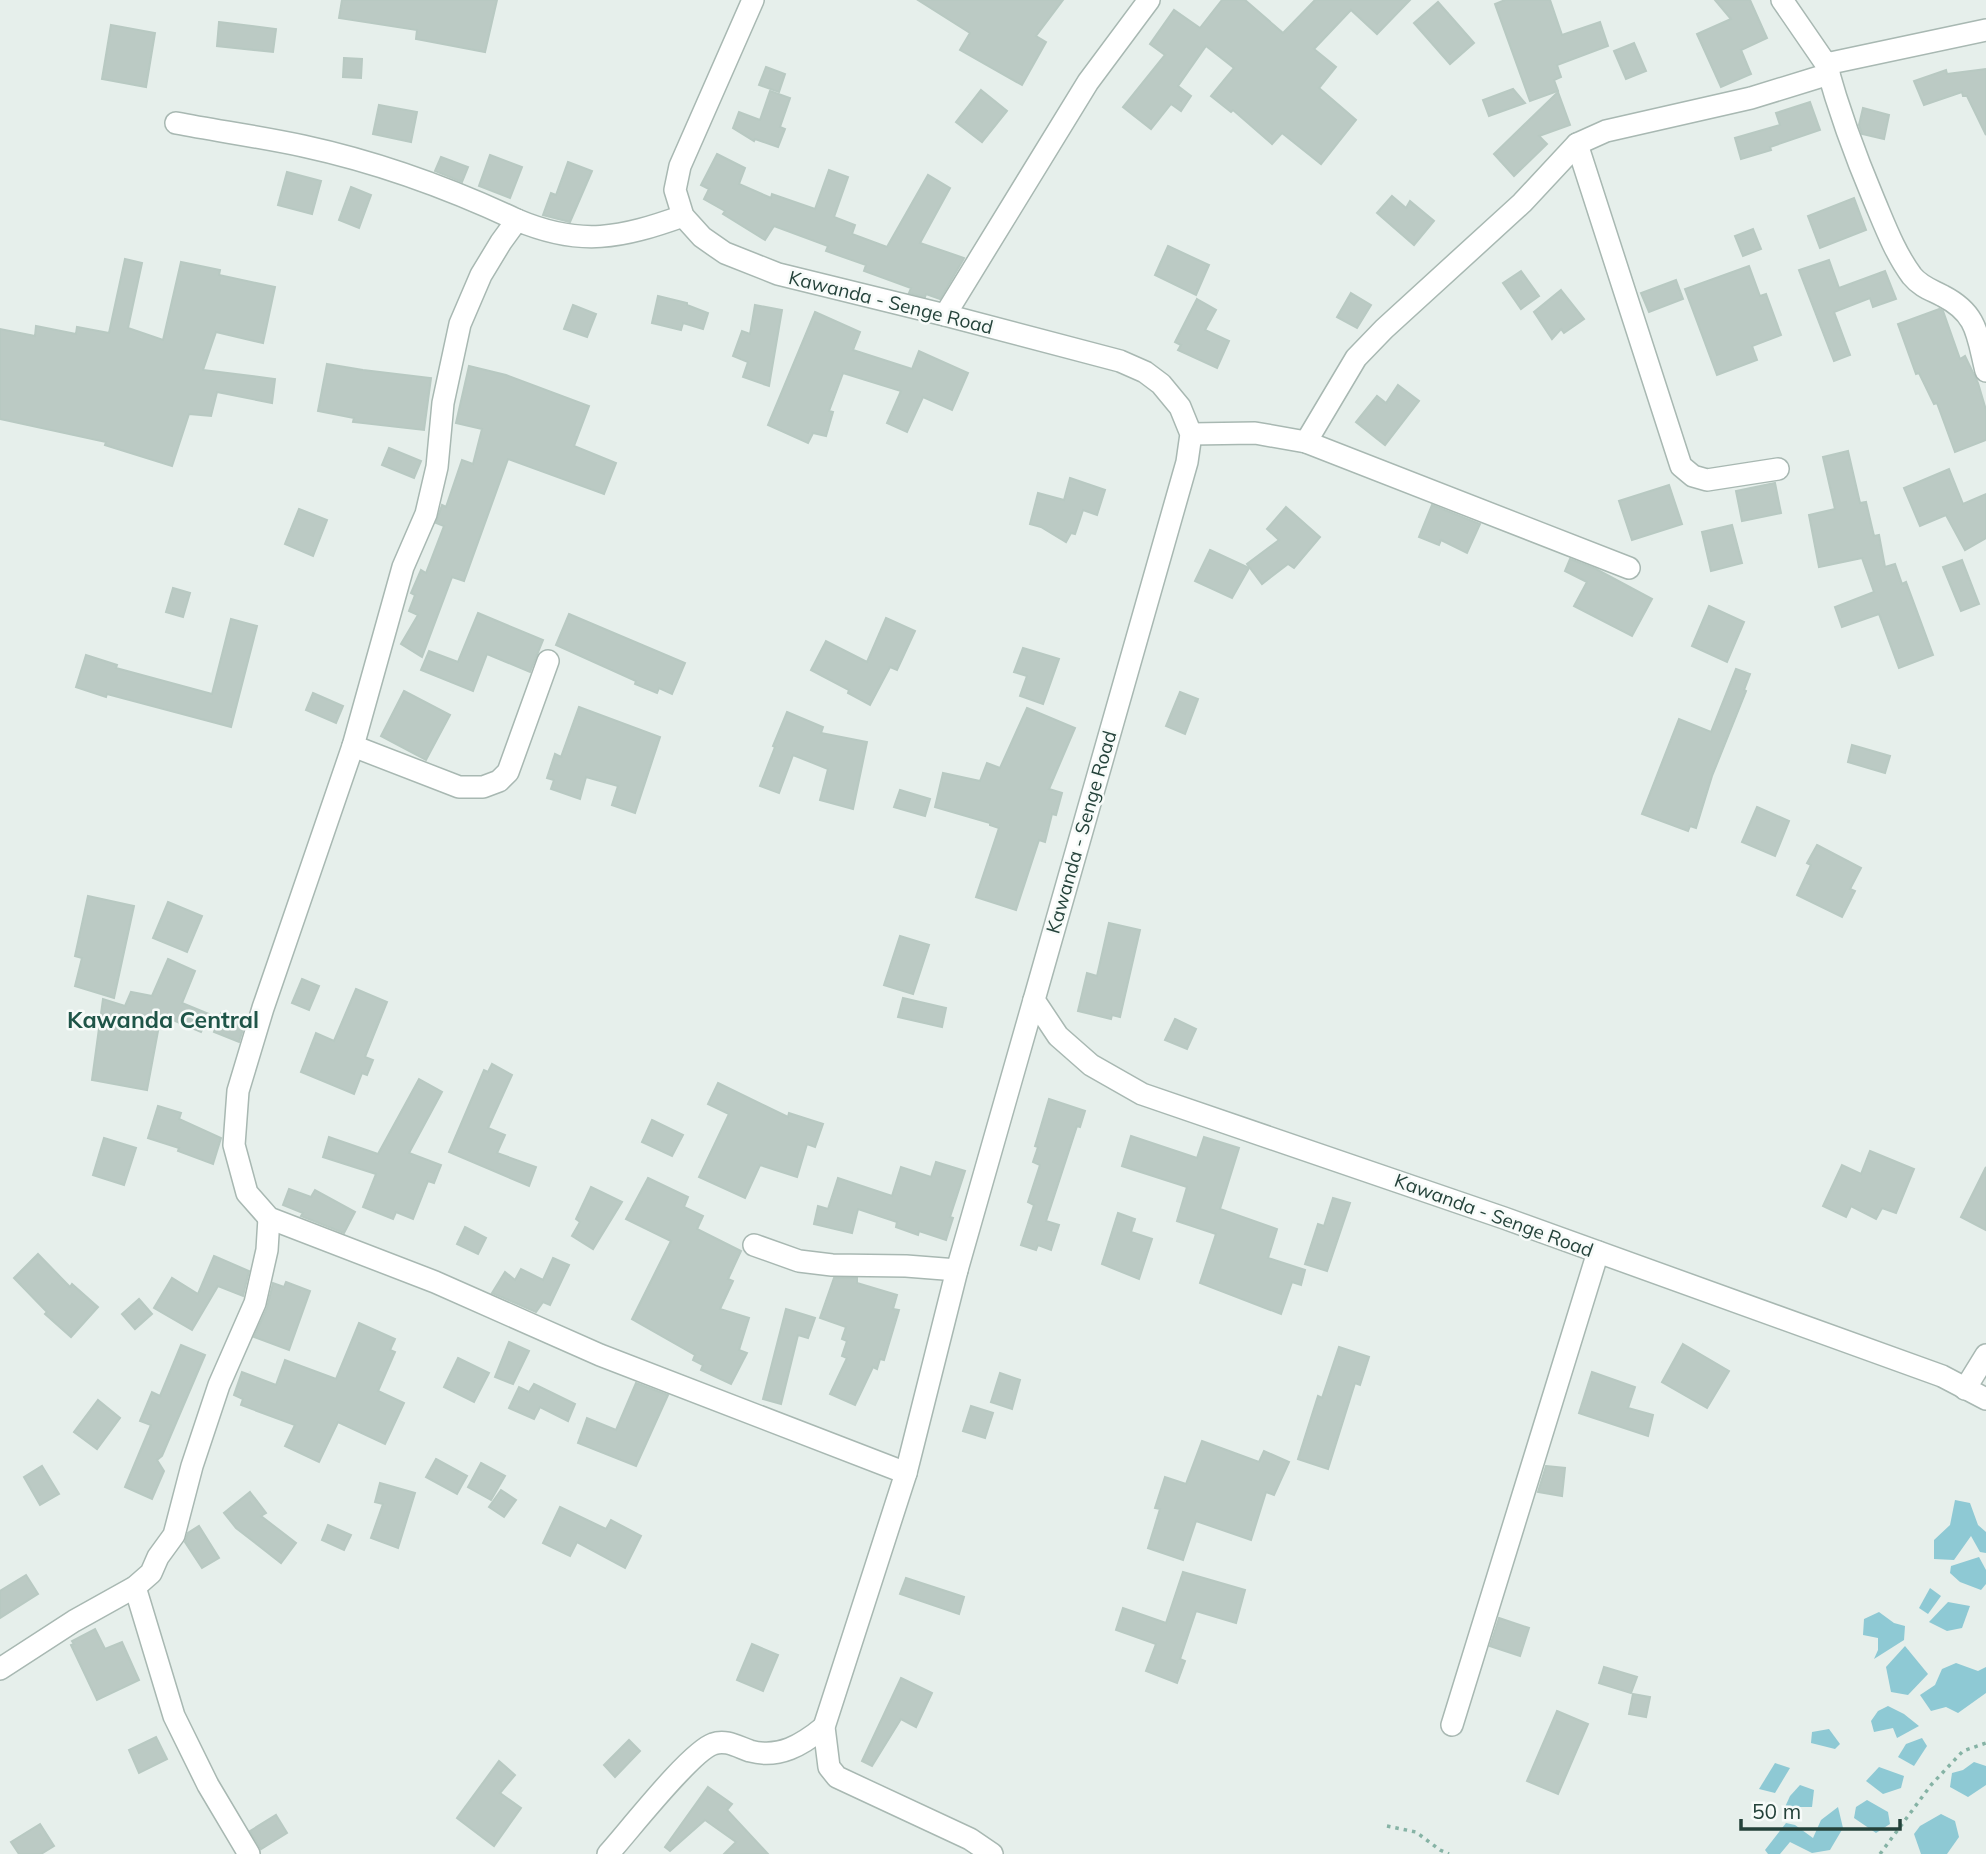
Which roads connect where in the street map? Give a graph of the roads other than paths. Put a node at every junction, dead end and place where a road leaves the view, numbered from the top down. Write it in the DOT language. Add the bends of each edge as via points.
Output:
graph roads {
  1 [pos="753,0"];
  2 [pos="1149,0"];
  3 [pos="1782,0"];
  4 [pos="1986,30"];
  5 [pos="1827,69"];
  6 [pos="176,123"];
  7 [pos="1577,144"];
  8 [pos="683,216"];
  9 [pos="517,220"];
  10 [pos="945,315"];
  11 [pos="1986,370"];
  12 [pos="1191,434"];
  13 [pos="1306,442"];
  14 [pos="1778,470"];
  15 [pos="1629,568"];
  16 [pos="548,661"];
  17 [pos="353,746"];
  18 [pos="1034,1000"];
  19 [pos="269,1218"];
  20 [pos="754,1245"];
  21 [pos="1598,1252"];
  22 [pos="957,1270"];
  23 [pos="1986,1355"];
  24 [pos="1965,1388"];
  25 [pos="1986,1399"];
  26 [pos="906,1472"];
  27 [pos="135,1587"];
  28 [pos="0,1669"];
  29 [pos="1452,1725"];
  30 [pos="824,1727"];
  31 [pos="250,1854"];
  32 [pos="608,1854"];
  33 [pos="992,1854"];
  1 -- 8 [label="street" via="680,166 675,190"];
  2 -- 10 [label="street" via="1088,82"];
  3 -- 5 [label="street"];
  4 -- 5 [label="street"];
  5 -- 7 [label="street" via="1751,98 1606,131"];
  5 -- 11 [label="street" via="1893,246 1923,286 1965,309"];
  6 -- 9 [label="street" via="305,146 414,177"];
  7 -- 13 [label="street" via="1522,203 1356,358"];
  7 -- 14 [label="street" via="1681,466 1707,480"];
  8 -- 9 [label="street" via="612,237 539,229"];
  8 -- 10 [label="street, Kawanda - Senge Road" via="725,253 778,274"];
  9 -- 17 [label="street" via="481,275 460,324 443,403 438,467 426,514 403,567"];
  10 -- 12 [label="street, Kawanda - Senge Road" via="1120,361 1145,372 1180,407"];
  12 -- 13 [label="street" via="1255,433"];
  12 -- 18 [label="street, Kawanda - Senge Road" via="1187,462"];
  13 -- 15 [label="street"];
  16 -- 17 [label="street" via="508,772 483,788 459,788"];
  17 -- 19 [label="street" via="238,1091 234,1145 247,1194"];
  18 -- 21 [label="street, Kawanda - Senge Road" via="1058,1036 1091,1065 1142,1094"];
  18 -- 22 [label="street"];
  19 -- 26 [label="street" via="435,1282 600,1355"];
  19 -- 27 [label="street" via="255,1303 219,1385 174,1535 151,1573"];
  20 -- 22 [label="street" via="799,1261"];
  21 -- 24 [label="street, Kawanda - Senge Road"];
  21 -- 29 [label="street"];
  22 -- 26 [label="street"];
  23 -- 24 [label="street"];
  24 -- 25 [label="street, Kawanda - Senge Road"];
  26 -- 30 [label="street"];
  27 -- 28 [label="street"];
  27 -- 31 [label="street" via="174,1716 208,1785"];
  30 -- 32 [label="street" via="804,1744 779,1753 752,1752 730,1743 707,1748 688,1762"];
  30 -- 33 [label="street" via="829,1767 837,1777 970,1839"];
}
